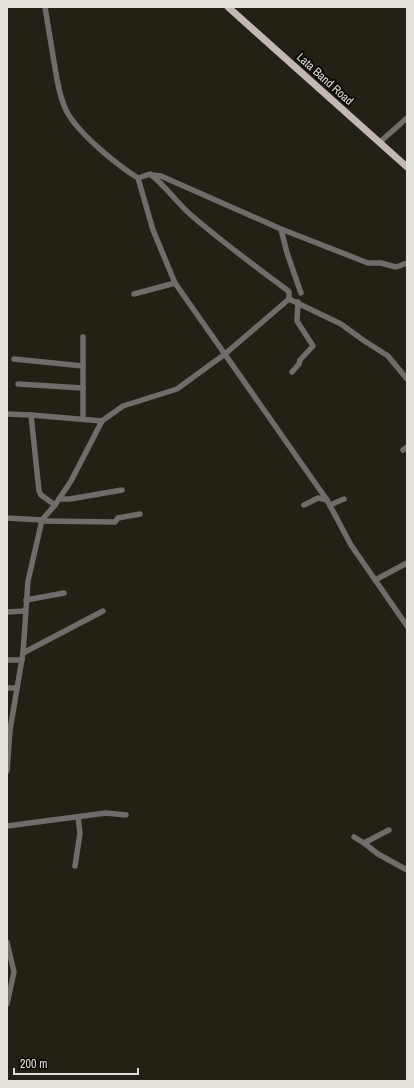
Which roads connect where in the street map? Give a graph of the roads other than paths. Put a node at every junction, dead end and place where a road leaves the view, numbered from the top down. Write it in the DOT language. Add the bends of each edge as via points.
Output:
graph roads {
  1 [pos="46,7"];
  2 [pos="228,7"];
  3 [pos="407,118"];
  4 [pos="380,142"];
  5 [pos="407,167"];
  6 [pos="150,174"];
  7 [pos="138,178"];
  8 [pos="281,229"];
  9 [pos="407,264"];
  10 [pos="175,283"];
  11 [pos="301,293"];
  12 [pos="134,294"];
  13 [pos="289,299"];
  14 [pos="298,302"];
  15 [pos="83,337"];
  16 [pos="225,354"];
  17 [pos="14,360"];
  18 [pos="83,366"];
  19 [pos="292,372"];
  20 [pos="407,379"];
  21 [pos="18,384"];
  22 [pos="83,388"];
  23 [pos="7,414"];
  24 [pos="31,415"];
  25 [pos="83,419"];
  26 [pos="102,421"];
  27 [pos="122,490"];
  28 [pos="59,499"];
  29 [pos="344,499"];
  30 [pos="329,502"];
  31 [pos="55,505"];
  32 [pos="304,505"];
  33 [pos="140,514"];
  34 [pos="7,518"];
  35 [pos="42,520"];
  36 [pos="407,563"];
  37 [pos="374,580"];
  38 [pos="64,593"];
  39 [pos="26,600"];
  40 [pos="25,611"];
  41 [pos="103,611"];
  42 [pos="7,612"];
  43 [pos="407,626"];
  44 [pos="23,653"];
  45 [pos="7,660"];
  46 [pos="22,660"];
  47 [pos="7,688"];
  48 [pos="17,688"];
  49 [pos="9,730"];
  50 [pos="7,771"];
  51 [pos="126,815"];
  52 [pos="78,817"];
  53 [pos="7,826"];
  54 [pos="389,830"];
  55 [pos="354,837"];
  56 [pos="364,843"];
  57 [pos="75,866"];
  58 [pos="407,870"];
  59 [pos="7,942"];
  60 [pos="7,1004"];
  1 -- 7 [label="street" via="59,90 66,111 86,136 123,169"];
  2 -- 4 [label="main road, Lata Band Road"];
  3 -- 4 [label="street"];
  4 -- 5 [label="main road, Lata Band Road"];
  6 -- 7 [label="street"];
  6 -- 8 [label="street" via="161,176"];
  6 -- 13 [label="street" via="192,216 287,290"];
  7 -- 10 [label="street" via="154,230"];
  8 -- 9 [label="street" via="368,263 396,267"];
  8 -- 11 [label="street"];
  10 -- 12 [label="street"];
  10 -- 16 [label="street"];
  13 -- 14 [label="street"];
  13 -- 16 [label="street"];
  14 -- 19 [label="street" via="297,321 313,346"];
  14 -- 20 [label="street" via="341,324 388,356"];
  15 -- 18 [label="street"];
  16 -- 26 [label="street" via="177,389 123,406"];
  16 -- 30 [label="street"];
  17 -- 18 [label="street"];
  18 -- 22 [label="street"];
  21 -- 22 [label="street"];
  22 -- 25 [label="street"];
  23 -- 24 [label="street"];
  24 -- 25 [label="street"];
  24 -- 31 [label="street" via="39,491"];
  25 -- 26 [label="street"];
  26 -- 28 [label="street"];
  27 -- 28 [label="street"];
  28 -- 31 [label="street"];
  29 -- 30 [label="street"];
  30 -- 32 [label="street" via="318,498"];
  30 -- 37 [label="street" via="351,545"];
  31 -- 35 [label="street"];
  33 -- 35 [label="street" via="118,518 115,522"];
  34 -- 35 [label="street"];
  35 -- 39 [label="street"];
  36 -- 37 [label="street"];
  37 -- 43 [label="street"];
  38 -- 39 [label="street"];
  39 -- 40 [label="street"];
  40 -- 42 [label="street"];
  40 -- 44 [label="street"];
  41 -- 44 [label="street"];
  44 -- 46 [label="street"];
  45 -- 46 [label="street"];
  46 -- 48 [label="street"];
  47 -- 48 [label="street"];
  48 -- 49 [label="street"];
  49 -- 50 [label="street"];
  51 -- 52 [label="street" via="106,813"];
  52 -- 53 [label="street"];
  52 -- 57 [label="street" via="80,833"];
  54 -- 56 [label="street"];
  55 -- 56 [label="street"];
  56 -- 58 [label="street"];
  59 -- 60 [label="street" via="14,972"];
}
